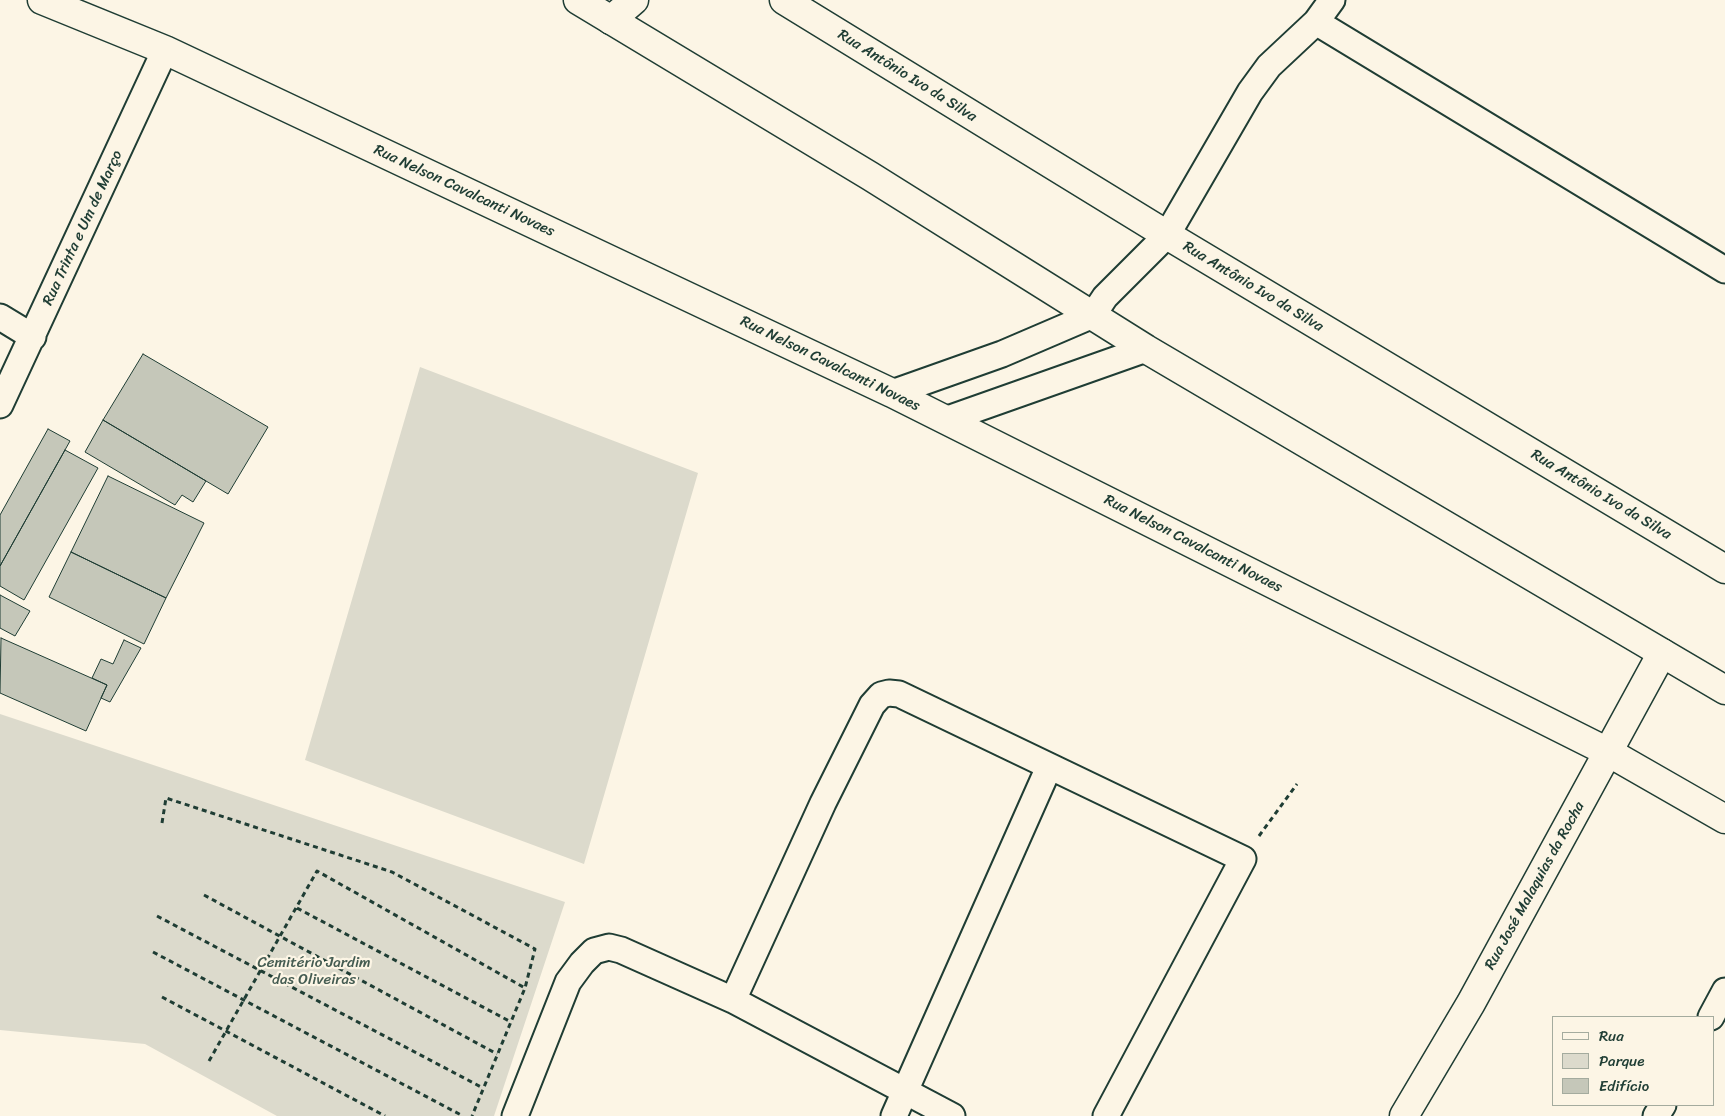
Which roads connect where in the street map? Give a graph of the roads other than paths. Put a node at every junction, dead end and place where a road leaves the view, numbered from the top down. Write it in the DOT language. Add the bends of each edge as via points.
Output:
graph roads {
  1 [pos="42,0"];
  2 [pos="578,0"];
  3 [pos="634,0"];
  4 [pos="784,0"];
  5 [pos="1332,0"];
  6 [pos="611,20"];
  7 [pos="1316,22"];
  8 [pos="165,50"];
  9 [pos="1167,235"];
  10 [pos="1725,270"];
  11 [pos="1093,315"];
  12 [pos="0,316"];
  13 [pos="33,337"];
  14 [pos="1146,349"];
  15 [pos="892,393"];
  16 [pos="0,405"];
  17 [pos="945,420"];
  18 [pos="1725,569"];
  19 [pos="1662,653"];
  20 [pos="1725,690"];
  21 [pos="1608,752"];
  22 [pos="1049,767"];
  23 [pos="1725,819"];
  24 [pos="1725,991"];
  25 [pos="734,1000"];
  26 [pos="1712,1016"];
  27 [pos="906,1093"];
  28 [pos="515,1116"];
  29 [pos="894,1116"];
  30 [pos="952,1116"];
  31 [pos="1106,1116"];
  32 [pos="1404,1116"];
  1 -- 8 [label="street, Rua Nelson Cavalcanti Novaes"];
  2 -- 6 [label="street"];
  3 -- 6 [label="street"];
  4 -- 9 [label="street, Rua Antônio Ivo da Silva"];
  5 -- 7 [label="street"];
  6 -- 11 [label="street"];
  7 -- 9 [label="street" via="1269,66 1250,92"];
  7 -- 10 [label="street"];
  8 -- 13 [label="street, Rua Trinta e Um de Março"];
  8 -- 15 [label="street, Rua Nelson Cavalcanti Novaes"];
  9 -- 11 [label="street" via="1105,297"];
  9 -- 18 [label="street, Rua Antônio Ivo da Silva"];
  11 -- 14 [label="street"];
  11 -- 15 [label="street" via="1002,354"];
  12 -- 13 [label="street"];
  13 -- 16 [label="street, Rua Trinta e Um de Março"];
  14 -- 17 [label="street"];
  14 -- 19 [label="street"];
  15 -- 17 [label="street, Rua Nelson Cavalcanti Novaes"];
  17 -- 21 [label="street, Rua Nelson Cavalcanti Novaes"];
  19 -- 20 [label="street"];
  19 -- 21 [label="street, Rua José Malaquias da Rocha"];
  21 -- 23 [label="street, Rua Nelson Cavalcanti Novaes"];
  21 -- 32 [label="street, Rua José Malaquias da Rocha" via="1471,1003"];
  22 -- 25 [label="street" via="899,694 881,695 872,705 823,803"];
  22 -- 27 [label="street"];
  22 -- 31 [label="street" via="1243,859"];
  24 -- 26 [label="street"];
  25 -- 27 [label="street"];
  25 -- 28 [label="street" via="621,950 608,947 594,951 568,982"];
  27 -- 29 [label="street"];
  27 -- 30 [label="street"];
}
